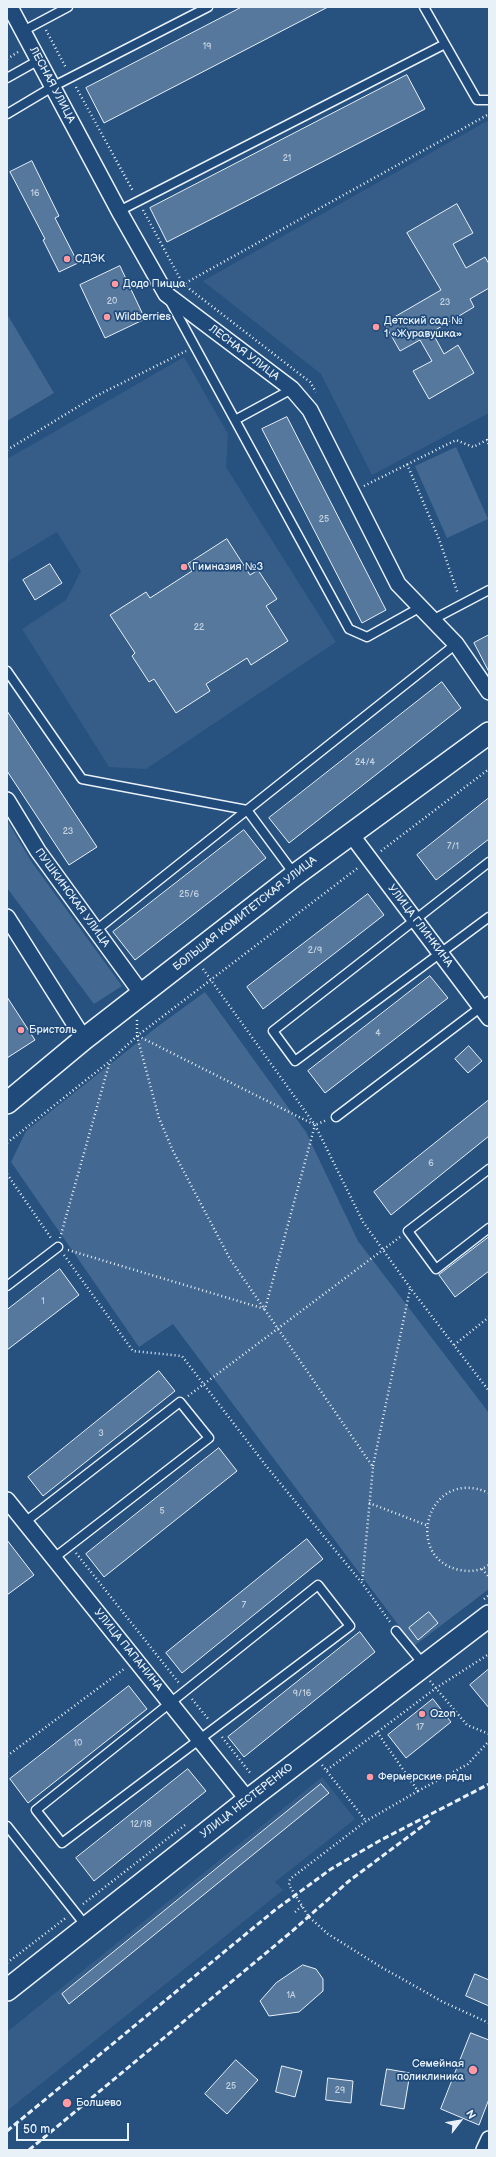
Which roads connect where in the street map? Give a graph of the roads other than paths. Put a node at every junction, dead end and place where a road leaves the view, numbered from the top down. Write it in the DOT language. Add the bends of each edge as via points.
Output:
graph roads {
  1 [pos="10,7"];
  2 [pos="68,7"];
  3 [pos="208,7"];
  4 [pos="424,7"];
  5 [pos="23,31"];
  6 [pos="445,44"];
  7 [pos="39,60"];
  8 [pos="7,78"];
  9 [pos="54,86"];
  10 [pos="489,100"];
  11 [pos="7,114"];
  12 [pos="119,211"];
  13 [pos="166,294"];
  14 [pos="292,389"];
  15 [pos="235,420"];
  16 [pos="489,590"];
  17 [pos="419,608"];
  18 [pos="432,620"];
  19 [pos="456,644"];
  20 [pos="7,670"];
  21 [pos="489,692"];
  22 [pos="489,733"];
  23 [pos="7,800"];
  24 [pos="247,810"];
  25 [pos="350,833"];
  26 [pos="489,862"];
  27 [pos="295,875"];
  28 [pos="7,917"];
  29 [pos="489,917"];
  30 [pos="415,920"];
  31 [pos="95,931"];
  32 [pos="440,953"];
  33 [pos="142,994"];
  34 [pos="486,1009"];
  35 [pos="84,1039"];
  36 [pos="7,1103"];
  37 [pos="336,1116"];
  38 [pos="489,1169"];
  39 [pos="489,1228"];
  40 [pos="58,1247"];
  41 [pos="7,1286"];
  42 [pos="7,1500"];
  43 [pos="25,1522"];
  44 [pos="54,1558"];
  45 [pos="489,1616"];
  46 [pos="396,1631"];
  47 [pos="426,1672"];
  48 [pos="170,1703"];
  49 [pos="200,1740"];
  50 [pos="248,1800"];
  51 [pos="7,1826"];
  52 [pos="87,1928"];
  53 [pos="7,1990"];
  54 [pos="489,2139"];
  55 [pos="484,2150"];
  1 -- 5 [label="street, ЛЕСНАЯ УЛИЦА"];
  2 -- 5 [label="lane"];
  3 -- 9 [label="lane"];
  4 -- 6 [label="lane"];
  5 -- 7 [label="street, ЛЕСНАЯ УЛИЦА"];
  6 -- 10 [label="lane" via="477,100"];
  6 -- 12 [label="lane"];
  7 -- 8 [label="lane"];
  7 -- 9 [label="street, ЛЕСНАЯ УЛИЦА"];
  9 -- 11 [label="lane"];
  9 -- 12 [label="street, ЛЕСНАЯ УЛИЦА"];
  12 -- 13 [label="street, ЛЕСНАЯ УЛИЦА"];
  13 -- 14 [label="street, ЛЕСНАЯ УЛИЦА"];
  13 -- 15 [label="lane"];
  14 -- 15 [label="lane"];
  14 -- 17 [label="street, ЛЕСНАЯ УЛИЦА" via="310,410 359,488 398,584"];
  15 -- 17 [label="lane" via="349,629 368,637"];
  16 -- 18 [label="lane"];
  17 -- 18 [label="street, ЛЕСНАЯ УЛИЦА"];
  18 -- 19 [label="street, ЛЕСНАЯ УЛИЦА"];
  19 -- 21 [label="street, ЛЕСНАЯ УЛИЦА"];
  19 -- 24 [label="lane"];
  20 -- 24 [label="lane" via="82,780"];
  22 -- 25 [label="street, БОЛЬШАЯ КОМИТЕТСКАЯ УЛИЦА"];
  23 -- 31 [label="street, ПУШКИНСКАЯ УЛИЦА" via="38,851"];
  24 -- 27 [label="lane"];
  24 -- 31 [label="lane"];
  25 -- 27 [label="street, БОЛЬШАЯ КОМИТЕТСКАЯ УЛИЦА"];
  25 -- 30 [label="street, УЛИЦА ГЛИНКИНА"];
  26 -- 30 [label="lane"];
  27 -- 33 [label="street, БОЛЬШАЯ КОМИТЕТСКАЯ УЛИЦА"];
  28 -- 35 [label="street"];
  29 -- 32 [label="lane"];
  30 -- 32 [label="street, УЛИЦА ГЛИНКИНА"];
  30 -- 32 [label="lane" via="273,1031 295,1061"];
  31 -- 33 [label="street, ПУШКИНСКАЯ УЛИЦА"];
  32 -- 34 [label="street, УЛИЦА ГЛИНКИНА"];
  33 -- 35 [label="street, БОЛЬШАЯ КОМИТЕТСКАЯ УЛИЦА"];
  34 -- 37 [label="lane"];
  35 -- 36 [label="street, БОЛЬШАЯ КОМИТЕТСКАЯ УЛИЦА"];
  38 -- 39 [label="lane" via="408,1231 436,1269"];
  40 -- 41 [label="lane"];
  42 -- 43 [label="street, УЛИЦА ПАПАНИНА"];
  43 -- 44 [label="street, УЛИЦА ПАПАНИНА"];
  43 -- 44 [label="lane" via="180,1402 209,1438"];
  44 -- 48 [label="street, УЛИЦА ПАПАНИНА"];
  45 -- 47 [label="street, УЛИЦА НЕСТЕРЕНКО"];
  46 -- 47 [label="lane"];
  47 -- 50 [label="street, УЛИЦА НЕСТЕРЕНКО" via="311,1751"];
  48 -- 49 [label="street, УЛИЦА ПАПАНИНА"];
  48 -- 49 [label="lane" via="36,1810 62,1843"];
  48 -- 49 [label="lane" via="318,1585 350,1626"];
  49 -- 50 [label="street, УЛИЦА ПАПАНИНА"];
  50 -- 52 [label="street, УЛИЦА НЕСТЕРЕНКО"];
  51 -- 52 [label="lane"];
  52 -- 53 [label="street, УЛИЦА НЕСТЕРЕНКО"];
  54 -- 55 [label="street"];
}
